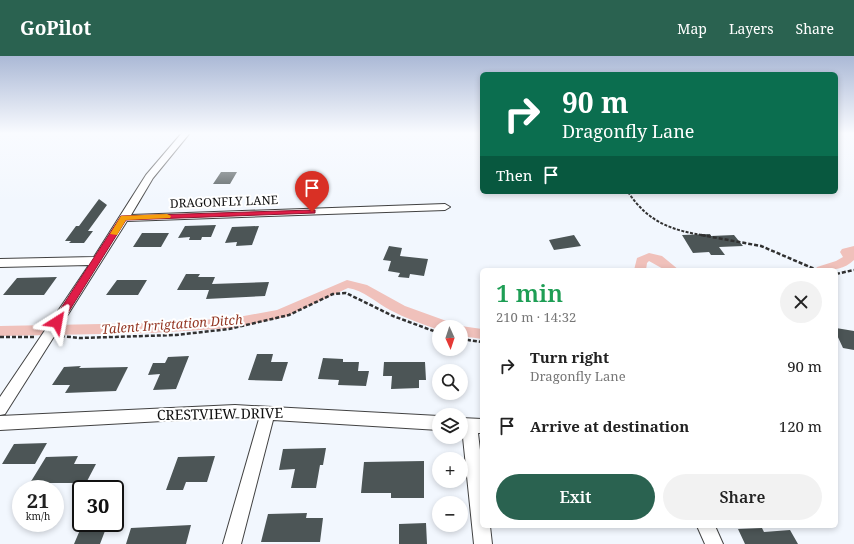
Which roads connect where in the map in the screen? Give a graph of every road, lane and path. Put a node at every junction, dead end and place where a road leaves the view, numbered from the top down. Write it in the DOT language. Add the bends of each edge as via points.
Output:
graph roads {
  1 [pos="166,157"];
  2 [pos="630,194"];
  3 [pos="445,207"];
  4 [pos="124,218"];
  5 [pos="97,261"];
  6 [pos="0,262"];
  7 [pos="813,268"];
  8 [pos="854,270"];
  9 [pos="838,274"];
  10 [pos="432,330"];
  11 [pos="48,335"];
  12 [pos="0,337"];
  13 [pos="468,340"];
  14 [pos="480,342"];
  15 [pos="0,409"];
  16 [pos="268,412"];
  17 [pos="0,422"];
  18 [pos="432,423"];
  19 [pos="471,425"];
  20 [pos="480,514"];
  21 [pos="481,528"];
  22 [pos="707,528"];
  23 [pos="232,544"];
  24 [pos="483,544"];
  25 [pos="714,544"];
  1 -- 4 [label="street" via="149,177"];
  2 -- 7 [label="path" via="644,212 663,225 698,236 752,243"];
  3 -- 4 [label="street, DRAGONFLY LANE"];
  4 -- 5 [label="street"];
  5 -- 6 [label="street"];
  5 -- 11 [label="street"];
  8 -- 9 [label="path"];
  10 -- 11 [label="path" via="393,316 346,293 334,294 290,315 229,329 176,335 79,338"];
  11 -- 12 [label="path"];
  11 -- 15 [label="street"];
  13 -- 14 [label="path"];
  16 -- 17 [label="street, CRESTVIEW DRIVE" via="235,411"];
  16 -- 18 [label="street, CRESTVIEW DRIVE"];
  16 -- 23 [label="street"];
  19 -- 20 [label="street"];
  21 -- 24 [label="street"];
  22 -- 25 [label="street"];
}
